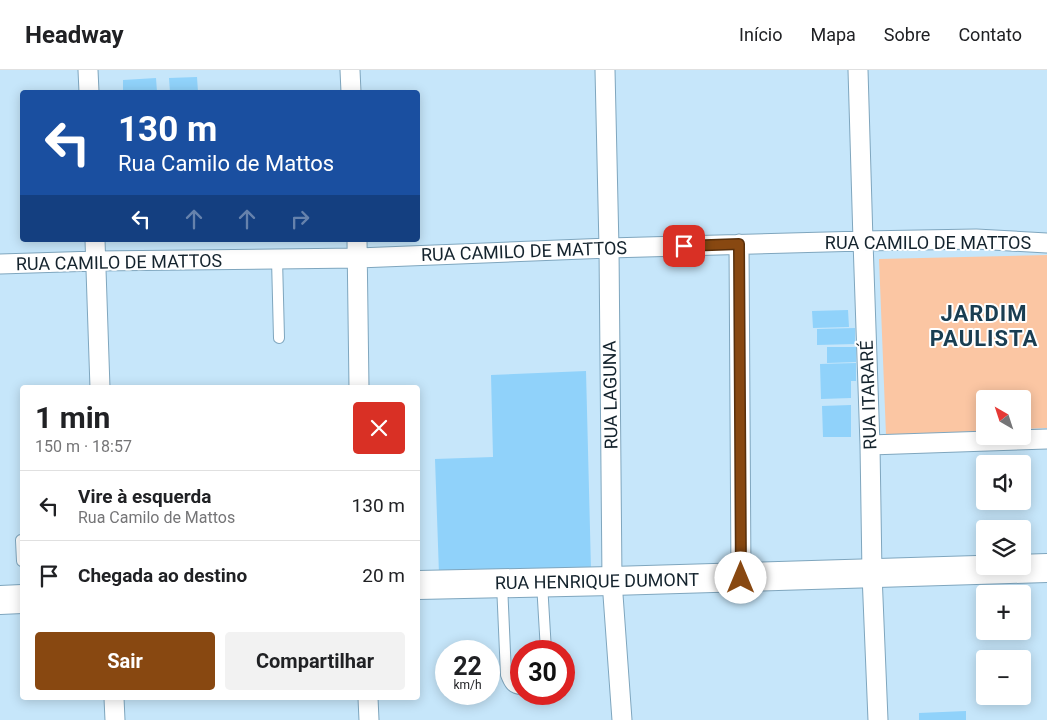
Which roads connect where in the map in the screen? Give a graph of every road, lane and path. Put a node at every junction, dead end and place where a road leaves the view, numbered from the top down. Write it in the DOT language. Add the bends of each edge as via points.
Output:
graph roads {
  1 [pos="88,70"];
  2 [pos="350,70"];
  3 [pos="605,70"];
  4 [pos="858,70"];
  5 [pos="89,90"];
  6 [pos="350,90"];
  7 [pos="863,241"];
  8 [pos="95,242"];
  9 [pos="1047,243"];
  10 [pos="739,244"];
  11 [pos="609,248"];
  12 [pos="358,249"];
  13 [pos="277,259"];
  14 [pos="96,261"];
  15 [pos="0,264"];
  16 [pos="279,338"];
  17 [pos="100,385"];
  18 [pos="359,385"];
  19 [pos="1047,439"];
  20 [pos="870,445"];
  21 [pos="1047,568"];
  22 [pos="872,574"];
  23 [pos="741,578"];
  24 [pos="612,581"];
  25 [pos="502,583"];
  26 [pos="542,583"];
  27 [pos="420,585"];
  28 [pos="20,599"];
  29 [pos="0,600"];
  30 [pos="545,640"];
  31 [pos="510,684"];
  32 [pos="114,700"];
  33 [pos="368,700"];
  34 [pos="115,720"];
  35 [pos="369,720"];
  36 [pos="622,720"];
  37 [pos="878,720"];
  1 -- 5 [label="street"];
  2 -- 6 [label="street"];
  3 -- 11 [label="street, RUA LAGUNA"];
  4 -- 7 [label="street, RUA ITARARÉ"];
  7 -- 9 [label="street, RUA CAMILO DE MATTOS" via="976,239"];
  7 -- 10 [label="street, RUA CAMILO DE MATTOS"];
  7 -- 20 [label="street, RUA ITARARÉ"];
  8 -- 14 [label="street"];
  10 -- 11 [label="street, RUA CAMILO DE MATTOS"];
  10 -- 23 [label="street"];
  11 -- 12 [label="street, RUA CAMILO DE MATTOS"];
  11 -- 24 [label="street, RUA LAGUNA"];
  12 -- 13 [label="street, RUA CAMILO DE MATTOS"];
  12 -- 18 [label="street"];
  13 -- 14 [label="street, RUA CAMILO DE MATTOS"];
  13 -- 16 [label="lane"];
  14 -- 15 [label="street, RUA CAMILO DE MATTOS"];
  14 -- 17 [label="street"];
  19 -- 20 [label="street"];
  20 -- 22 [label="street, RUA ITARARÉ"];
  21 -- 22 [label="street, RUA HENRIQUE DUMONT"];
  22 -- 23 [label="street, RUA HENRIQUE DUMONT"];
  22 -- 37 [label="street, RUA ITARARÉ"];
  23 -- 24 [label="street, RUA HENRIQUE DUMONT"];
  24 -- 26 [label="street, RUA HENRIQUE DUMONT"];
  24 -- 36 [label="street, RUA LAGUNA"];
  25 -- 26 [label="street, RUA HENRIQUE DUMONT"];
  25 -- 27 [label="street, RUA HENRIQUE DUMONT"];
  25 -- 31 [label="lane" via="506,675"];
  26 -- 30 [label="lane"];
  28 -- 29 [label="street"];
  32 -- 34 [label="street"];
  33 -- 35 [label="street"];
}
